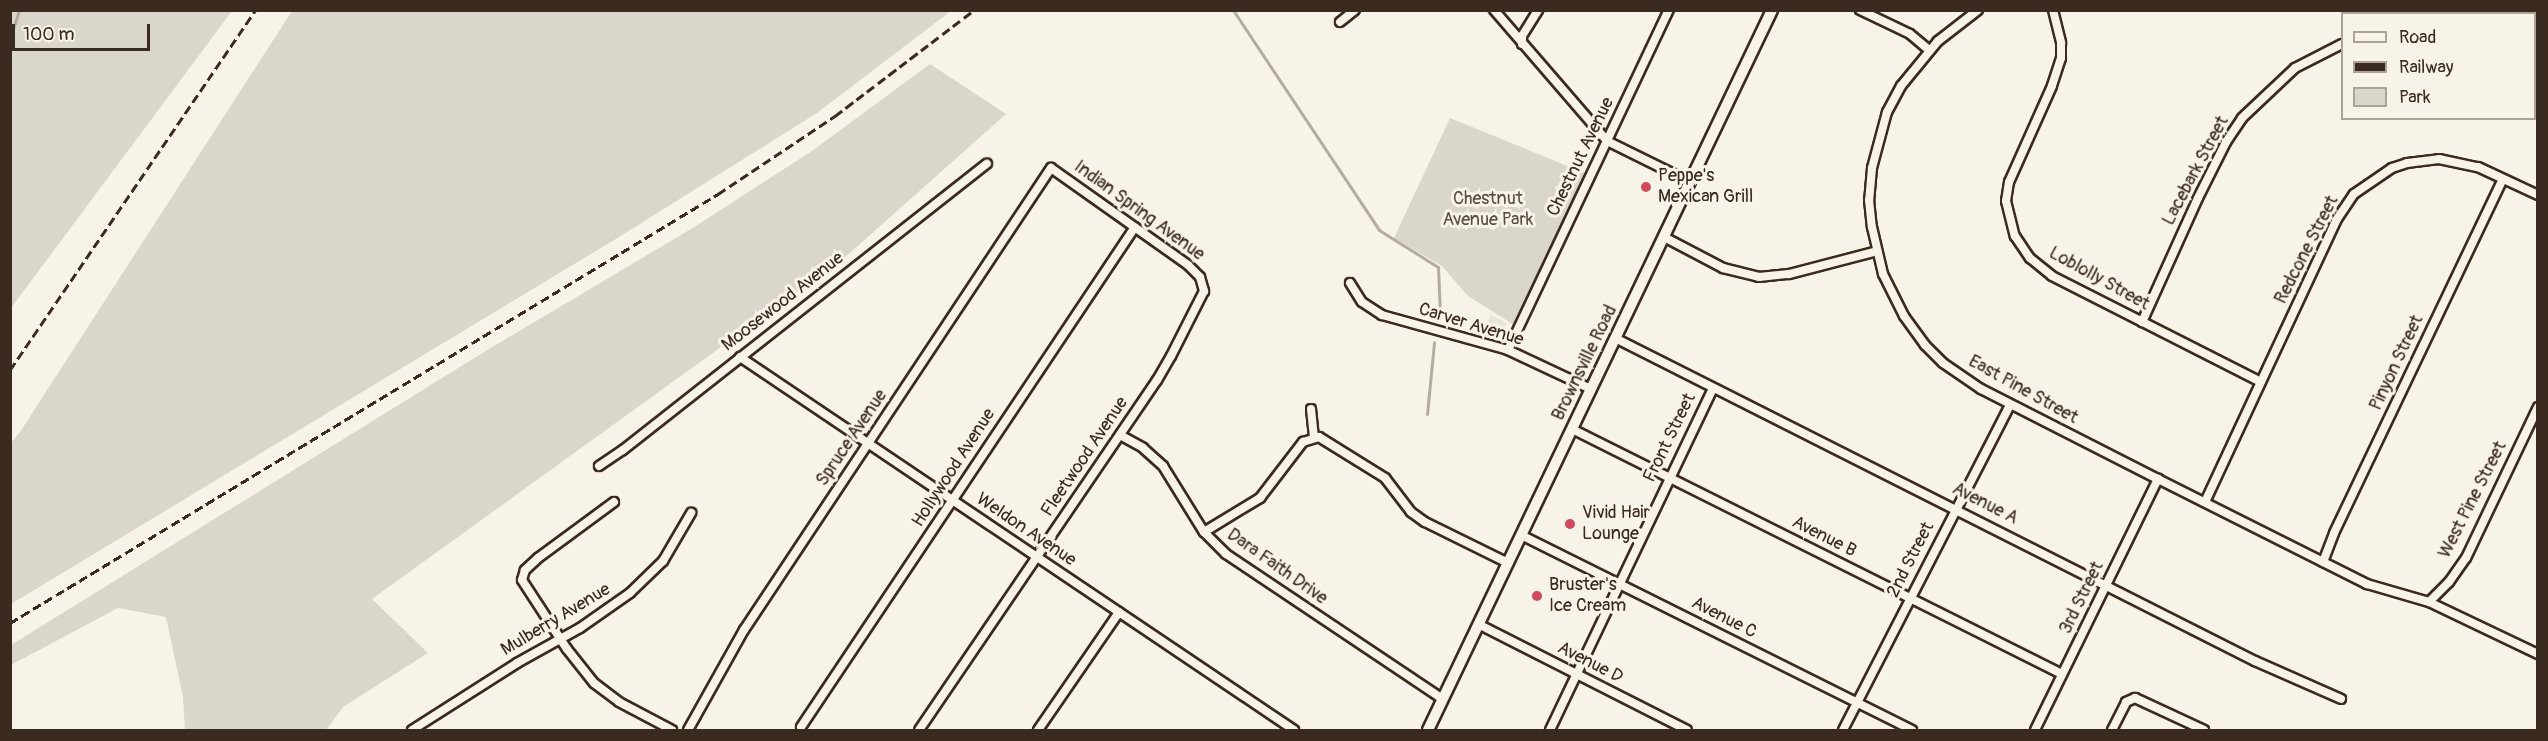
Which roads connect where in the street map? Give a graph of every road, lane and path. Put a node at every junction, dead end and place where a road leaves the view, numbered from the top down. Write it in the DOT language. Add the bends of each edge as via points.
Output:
graph roads {
  1 [pos="1355,10"];
  2 [pos="1494,10"];
  3 [pos="1505,10"];
  4 [pos="1538,10"];
  5 [pos="1669,10"];
  6 [pos="1772,10"];
  7 [pos="1860,10"];
  8 [pos="1978,10"];
  9 [pos="2053,10"];
  10 [pos="1501,20"];
  11 [pos="1340,22"];
  12 [pos="1522,45"];
  13 [pos="2341,45"];
  14 [pos="1929,50"];
  15 [pos="1607,141"];
  16 [pos="987,164"];
  17 [pos="1051,168"];
  18 [pos="2503,179"];
  19 [pos="1690,182"];
  20 [pos="2538,195"];
  21 [pos="1135,227"];
  22 [pos="1664,237"];
  23 [pos="1877,251"];
  24 [pos="1350,283"];
  25 [pos="1204,284"];
  26 [pos="2142,322"];
  27 [pos="1615,338"];
  28 [pos="1508,350"];
  29 [pos="740,357"];
  30 [pos="2261,381"];
  31 [pos="1713,388"];
  32 [pos="1591,389"];
  33 [pos="2010,405"];
  34 [pos="2538,407"];
  35 [pos="1311,410"];
  36 [pos="2534,424"];
  37 [pos="1572,429"];
  38 [pos="1120,435"];
  39 [pos="1314,437"];
  40 [pos="868,443"];
  41 [pos="598,466"];
  42 [pos="1669,478"];
  43 [pos="2158,479"];
  44 [pos="952,500"];
  45 [pos="614,502"];
  46 [pos="2205,502"];
  47 [pos="1955,508"];
  48 [pos="691,513"];
  49 [pos="1204,532"];
  50 [pos="1521,535"];
  51 [pos="1036,557"];
  52 [pos="2324,562"];
  53 [pos="1508,563"];
  54 [pos="1619,582"];
  55 [pos="2108,584"];
  56 [pos="1910,598"];
  57 [pos="2429,602"];
  58 [pos="1119,612"];
  59 [pos="1478,624"];
  60 [pos="561,639"];
  61 [pos="2538,654"];
  62 [pos="2062,674"];
  63 [pos="1578,675"];
  64 [pos="1443,699"];
  65 [pos="2341,699"];
  66 [pos="1857,703"];
  67 [pos="801,727"];
  68 [pos="415,730"];
  69 [pos="672,730"];
  70 [pos="688,730"];
  71 [pos="919,730"];
  72 [pos="1038,730"];
  73 [pos="1294,730"];
  74 [pos="1428,730"];
  75 [pos="1550,730"];
  76 [pos="1687,730"];
  77 [pos="1843,730"];
  78 [pos="1912,730"];
  79 [pos="2035,730"];
  80 [pos="2112,730"];
  81 [pos="2204,730"];
  1 -- 11 [label="street"];
  2 -- 10 [label="street"];
  3 -- 10 [label="street"];
  4 -- 12 [label="street" via="1522,36"];
  5 -- 15 [label="street, Chestnut Avenue"];
  6 -- 19 [label="street, Brownsville Road"];
  7 -- 14 [label="street" via="1910,34"];
  8 -- 14 [label="street, East Pine Street"];
  9 -- 26 [label="street, Loblolly Street" via="2061,58 2009,182 2006,201 2011,227 2023,250 2041,268"];
  10 -- 12 [label="street"];
  12 -- 15 [label="street"];
  13 -- 26 [label="street, Lacebark Street" via="2295,68 2242,118 2198,198"];
  14 -- 23 [label="street, East Pine Street" via="1896,94 1876,145 1869,200"];
  15 -- 19 [label="street"];
  15 -- 28 [label="street, Chestnut Avenue"];
  16 -- 29 [label="street, Moosewood Avenue"];
  17 -- 21 [label="street, Indian Spring Avenue"];
  17 -- 40 [label="street, Spruce Avenue"];
  18 -- 20 [label="street, Redcone Street"];
  18 -- 30 [label="street, Redcone Street" via="2465,162 2439,159 2407,163 2370,181 2354,194 2337,219"];
  18 -- 52 [label="street, Pinyon Street"];
  19 -- 22 [label="street, Brownsville Road"];
  21 -- 25 [label="street, Indian Spring Avenue" via="1188,265"];
  21 -- 44 [label="street, Hollywood Avenue"];
  22 -- 23 [label="street" via="1723,268 1759,277 1789,274"];
  22 -- 27 [label="street, Brownsville Road"];
  23 -- 33 [label="street, East Pine Street" via="1892,297 1925,345 1963,378"];
  24 -- 28 [label="street, Carver Avenue" via="1362,302 1382,315"];
  25 -- 38 [label="street, Fleetwood Avenue" via="1203,296 1171,356"];
  26 -- 30 [label="street, Loblolly Street"];
  27 -- 31 [label="street, Avenue A"];
  27 -- 32 [label="street, Brownsville Road"];
  28 -- 32 [label="street, Carver Avenue"];
  29 -- 40 [label="street, Weldon Avenue"];
  29 -- 41 [label="street, Moosewood Avenue"];
  30 -- 46 [label="street, Redcone Street"];
  31 -- 42 [label="street, Front Street"];
  31 -- 47 [label="street, Avenue A"];
  32 -- 37 [label="street, Brownsville Road"];
  33 -- 43 [label="street, East Pine Street"];
  33 -- 47 [label="street, 2nd Street"];
  34 -- 36 [label="street, West Pine Street"];
  35 -- 39 [label="street"];
  36 -- 57 [label="street, West Pine Street" via="2466,558"];
  37 -- 42 [label="street, Avenue B"];
  37 -- 50 [label="street, Brownsville Road"];
  38 -- 49 [label="street, Dara Faith Drive" via="1163,466"];
  38 -- 51 [label="street, Fleetwood Avenue"];
  39 -- 49 [label="street" via="1303,442 1260,498"];
  39 -- 53 [label="street" via="1324,438 1385,478 1411,512 1425,522"];
  40 -- 44 [label="street, Weldon Avenue"];
  40 -- 70 [label="street, Spruce Avenue" via="744,630"];
  42 -- 54 [label="street, Front Street"];
  42 -- 56 [label="street, Avenue B"];
  43 -- 46 [label="street, East Pine Street"];
  43 -- 55 [label="street, 3rd Street"];
  44 -- 51 [label="street, Weldon Avenue"];
  44 -- 67 [label="street, Hollywood Avenue"];
  45 -- 60 [label="street" via="525,570 522,580 529,594"];
  46 -- 52 [label="street, East Pine Street"];
  47 -- 55 [label="street, Avenue A"];
  47 -- 56 [label="street, 2nd Street"];
  48 -- 60 [label="street, Mulberry Avenue" via="650,576 611,608"];
  49 -- 64 [label="street, Dara Faith Drive" via="1226,554"];
  50 -- 53 [label="street, Brownsville Road"];
  50 -- 54 [label="street, Avenue C"];
  51 -- 58 [label="street, Weldon Avenue"];
  51 -- 71 [label="street, Fleetwood Avenue"];
  52 -- 57 [label="street, East Pine Street" via="2367,584"];
  53 -- 59 [label="street, Brownsville Road"];
  54 -- 63 [label="street, Front Street"];
  54 -- 66 [label="street, Avenue C"];
  55 -- 62 [label="street, 3rd Street"];
  55 -- 65 [label="street, Avenue A" via="2255,661"];
  56 -- 62 [label="street, Avenue B"];
  56 -- 66 [label="street, 2nd Street"];
  57 -- 61 [label="street, East Pine Street"];
  58 -- 72 [label="street"];
  58 -- 73 [label="street, Weldon Avenue"];
  59 -- 63 [label="street, Avenue D"];
  59 -- 64 [label="street, Brownsville Road"];
  60 -- 68 [label="street, Mulberry Avenue"];
  60 -- 69 [label="street" via="602,691"];
  62 -- 79 [label="street, 3rd Street"];
  63 -- 75 [label="street, Front Street"];
  63 -- 76 [label="street, Avenue D"];
  64 -- 74 [label="street, Brownsville Road"];
  66 -- 77 [label="street, 2nd Street"];
  66 -- 78 [label="street, Avenue C"];
  80 -- 81 [label="street" via="2130,699 2138,699"];
}
